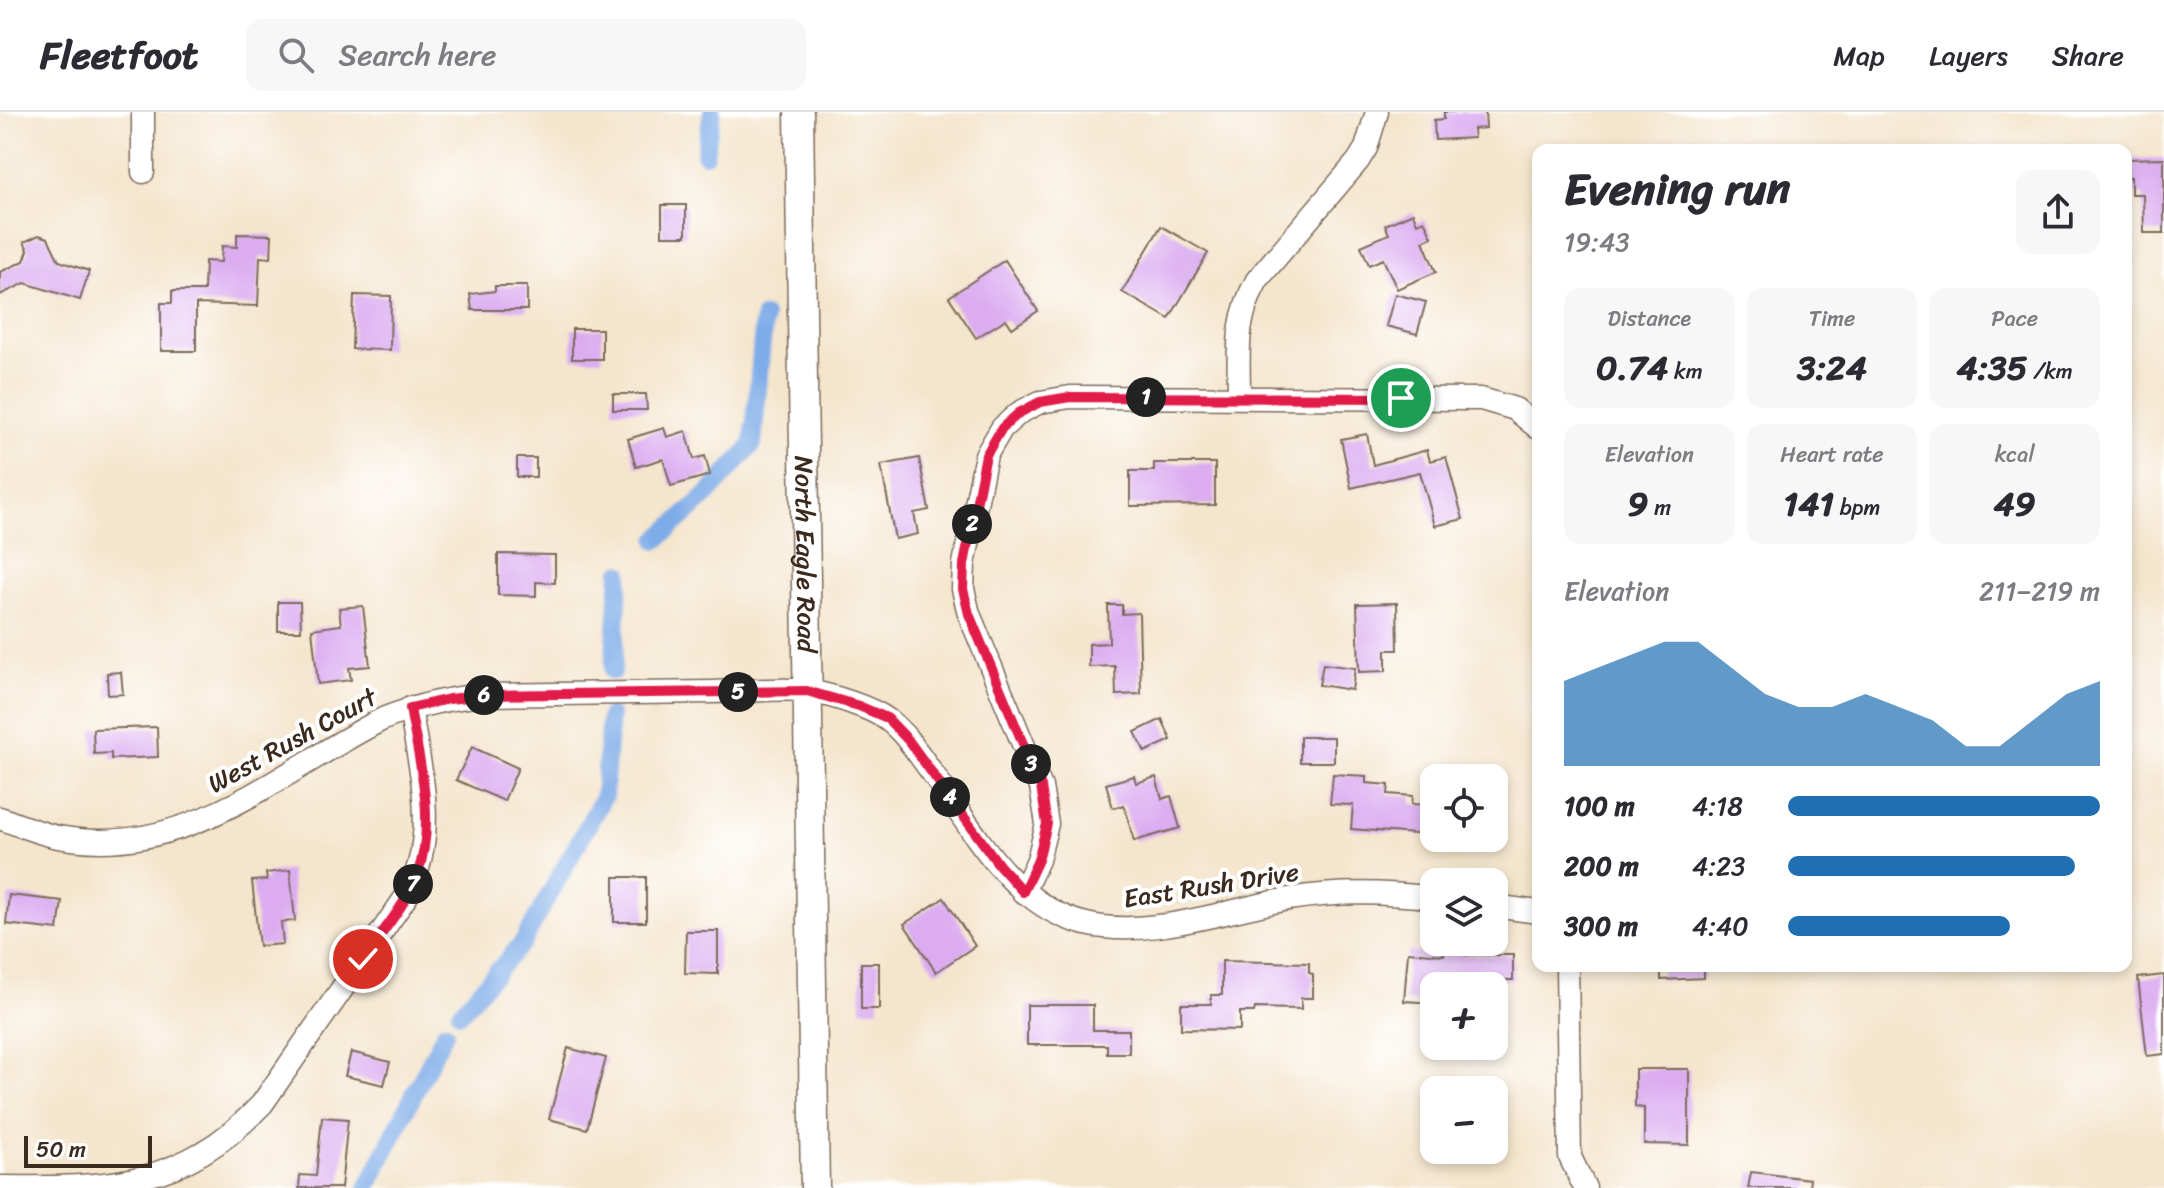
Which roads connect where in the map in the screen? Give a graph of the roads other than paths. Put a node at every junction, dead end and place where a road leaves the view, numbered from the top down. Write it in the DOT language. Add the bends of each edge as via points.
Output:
graph roads {
  1 [pos="143,112"];
  2 [pos="799,112"];
  3 [pos="1377,112"];
  4 [pos="143,172"];
  5 [pos="1239,397"];
  6 [pos="1532,422"];
  7 [pos="807,691"];
  8 [pos="410,708"];
  9 [pos="0,818"];
  10 [pos="1023,892"];
  11 [pos="1420,897"];
  12 [pos="1508,908"];
  13 [pos="1532,911"];
  14 [pos="1567,972"];
  15 [pos="0,1187"];
  16 [pos="815,1188"];
  17 [pos="1585,1188"];
  1 -- 4 [label="street"];
  2 -- 7 [label="main road, North Eagle Road"];
  3 -- 5 [label="street" via="1358,161 1257,280 1246,302 1239,327"];
  5 -- 6 [label="street" via="1481,399 1515,409"];
  5 -- 10 [label="street" via="1070,397 1040,402 1002,428 986,455 963,589 1041,787 1047,824"];
  7 -- 8 [label="street, West Rush Court" via="488,695"];
  7 -- 10 [label="street, East Rush Drive" via="887,718"];
  7 -- 16 [label="main road, North Eagle Road"];
  8 -- 9 [label="street, West Rush Court" via="359,731 227,809 167,833 81,840"];
  8 -- 15 [label="street" via="427,814 417,875 262,1104 210,1150 149,1178 107,1186"];
  10 -- 11 [label="street, East Rush Drive" via="1085,924 1120,929 1330,894"];
  12 -- 13 [label="street"];
  14 -- 17 [label="street" via="1570,1157"];
}
